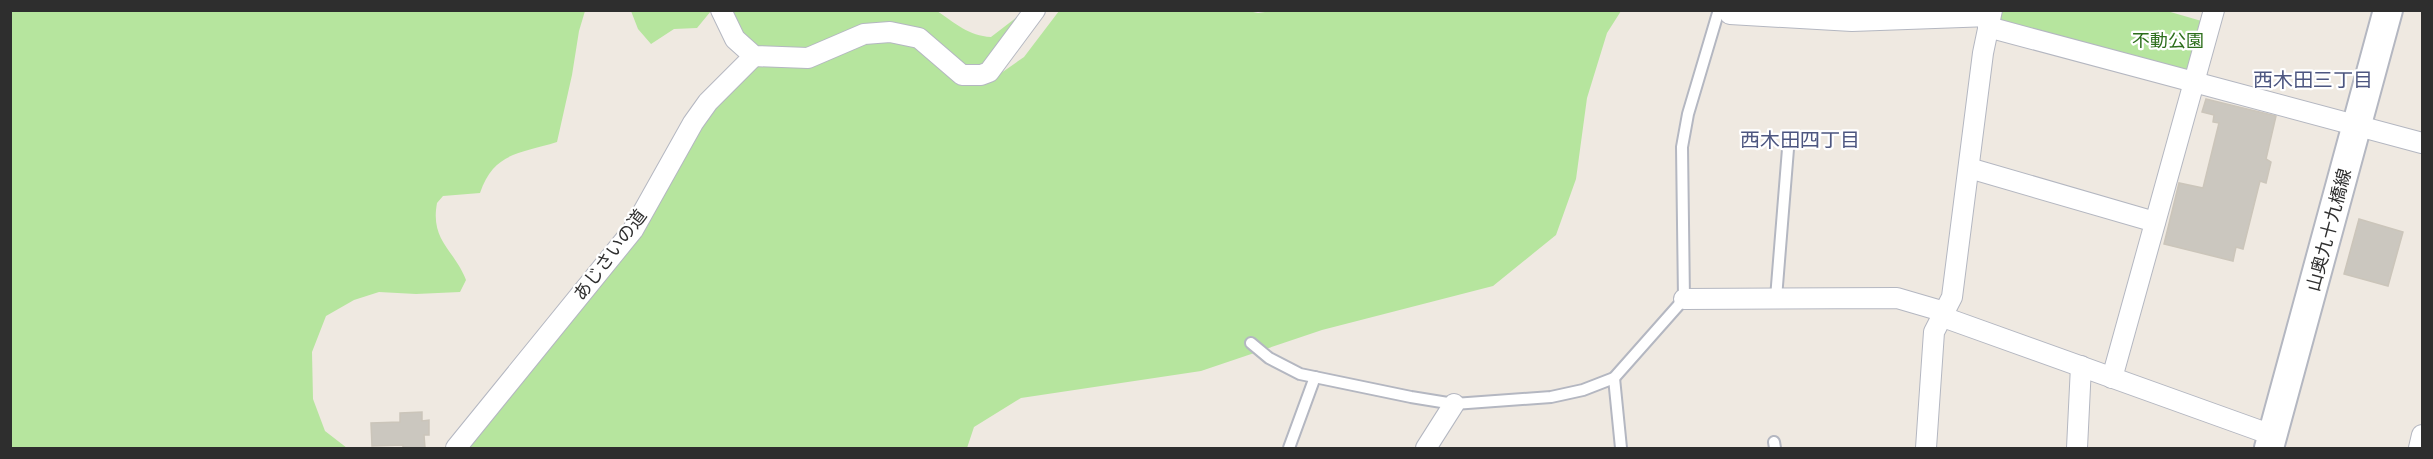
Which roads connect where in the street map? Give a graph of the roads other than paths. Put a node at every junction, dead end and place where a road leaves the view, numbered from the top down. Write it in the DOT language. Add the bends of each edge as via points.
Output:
graph roads {
  1 [pos="721,10"];
  2 [pos="1035,10"];
  3 [pos="2214,10"];
  4 [pos="2388,10"];
  5 [pos="1730,12"];
  6 [pos="1990,18"];
  7 [pos="754,56"];
  8 [pos="2194,83"];
  9 [pos="2358,125"];
  10 [pos="2422,143"];
  11 [pos="1788,149"];
  12 [pos="1969,168"];
  13 [pos="2155,222"];
  14 [pos="1776,298"];
  15 [pos="1684,299"];
  16 [pos="1944,315"];
  17 [pos="1251,343"];
  18 [pos="2081,366"];
  19 [pos="1315,377"];
  20 [pos="1614,378"];
  21 [pos="2112,378"];
  22 [pos="1454,404"];
  23 [pos="2422,435"];
  24 [pos="2271,442"];
  25 [pos="456,448"];
  26 [pos="1289,448"];
  27 [pos="1426,448"];
  28 [pos="1621,448"];
  29 [pos="1926,448"];
  30 [pos="2077,448"];
  31 [pos="2419,448"];
  1 -- 7 [label="street" via="735,39"];
  2 -- 7 [label="street" via="995,65 981,75 962,75 919,38 890,32 864,34 808,58"];
  3 -- 8 [label="street"];
  4 -- 9 [label="main road, 山奥九十九橋線"];
  5 -- 6 [label="street" via="1852,21"];
  5 -- 15 [label="lane" via="1718,13 1682,147"];
  6 -- 8 [label="street"];
  6 -- 12 [label="street"];
  7 -- 25 [label="street, あじさいの道" via="708,102 693,123 633,230"];
  8 -- 9 [label="street"];
  8 -- 13 [label="street"];
  9 -- 10 [label="street"];
  9 -- 24 [label="main road, 山奥九十九橋線"];
  11 -- 14 [label="lane"];
  12 -- 13 [label="street"];
  12 -- 16 [label="street" via="1952,297"];
  13 -- 21 [label="street"];
  14 -- 15 [label="street"];
  14 -- 16 [label="street" via="1897,298"];
  15 -- 20 [label="lane"];
  16 -- 18 [label="street"];
  16 -- 29 [label="street" via="1934,332"];
  17 -- 19 [label="lane" via="1269,358"];
  18 -- 21 [label="street"];
  18 -- 30 [label="street"];
  19 -- 22 [label="lane"];
  19 -- 26 [label="lane"];
  20 -- 22 [label="lane" via="1551,397"];
  20 -- 28 [label="lane"];
  21 -- 24 [label="street"];
  22 -- 27 [label="street"];
  23 -- 31 [label="street"];
}
